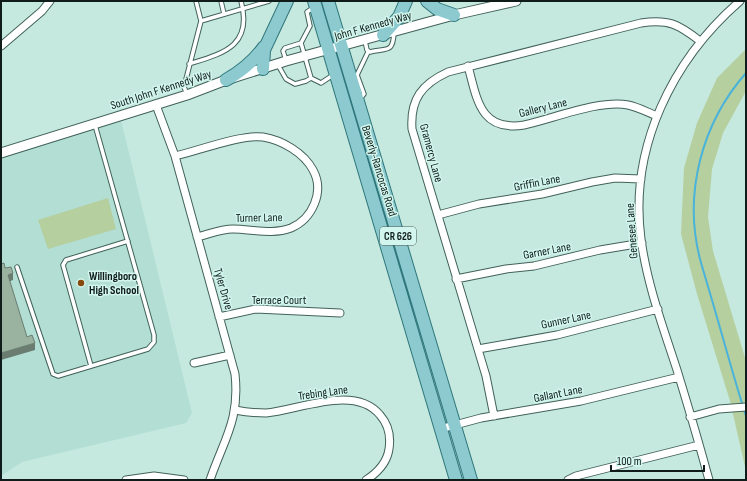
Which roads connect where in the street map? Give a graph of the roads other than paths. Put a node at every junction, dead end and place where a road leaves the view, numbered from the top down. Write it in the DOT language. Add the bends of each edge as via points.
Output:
graph roads {
  1 [pos="50,1"];
  2 [pos="196,1"];
  3 [pos="221,1"];
  4 [pos="241,1"];
  5 [pos="269,1"];
  6 [pos="287,1"];
  7 [pos="406,1"];
  8 [pos="427,1"];
  9 [pos="516,1"];
  10 [pos="740,1"];
  11 [pos="328,2"];
  12 [pos="260,3"];
  13 [pos="315,4"];
  14 [pos="244,9"];
  15 [pos="224,14"];
  16 [pos="454,15"];
  17 [pos="201,21"];
  18 [pos="310,26"];
  19 [pos="322,28"];
  20 [pos="389,33"];
  21 [pos="364,40"];
  22 [pos="700,41"];
  23 [pos="267,43"];
  24 [pos="301,43"];
  25 [pos="2,44"];
  26 [pos="342,47"];
  27 [pos="328,51"];
  28 [pos="368,52"];
  29 [pos="305,57"];
  30 [pos="282,63"];
  31 [pos="189,64"];
  32 [pos="468,66"];
  33 [pos="263,68"];
  34 [pos="336,73"];
  35 [pos="354,76"];
  36 [pos="311,78"];
  37 [pos="226,80"];
  38 [pos="187,95"];
  39 [pos="156,105"];
  40 [pos="657,116"];
  41 [pos="95,124"];
  42 [pos="1,153"];
  43 [pos="174,156"];
  44 [pos="641,179"];
  45 [pos="438,215"];
  46 [pos="197,237"];
  47 [pos="128,241"];
  48 [pos="642,243"];
  49 [pos="17,267"];
  50 [pos="456,279"];
  51 [pos="658,309"];
  52 [pos="340,313"];
  53 [pos="219,317"];
  54 [pos="478,349"];
  55 [pos="230,355"];
  56 [pos="194,363"];
  57 [pos="91,366"];
  58 [pos="679,377"];
  59 [pos="746,407"];
  60 [pos="235,410"];
  61 [pos="494,416"];
  62 [pos="690,417"];
  63 [pos="455,425"];
  64 [pos="440,429"];
  65 [pos="699,445"];
  66 [pos="126,480"];
  67 [pos="184,480"];
  68 [pos="210,480"];
  69 [pos="366,480"];
  70 [pos="456,480"];
  71 [pos="471,480"];
  72 [pos="568,480"];
  73 [pos="709,480"];
  1 -- 25 [label="street" via="42,11"];
  2 -- 17 [label="lane"];
  3 -- 15 [label="lane"];
  4 -- 14 [label="lane"];
  5 -- 12 [label="lane"];
  6 -- 23 [label="main road"];
  7 -- 20 [label="main road"];
  8 -- 16 [label="main road" via="437,9"];
  9 -- 16 [label="street, John F Kennedy Way"];
  10 -- 22 [label="street, Genesee Lane"];
  11 -- 26 [label="main road, Beverly-Rancocas Road / CR 626"];
  12 -- 14 [label="lane"];
  13 -- 18 [label="lane" via="307,12"];
  13 -- 19 [label="main road, Beverly-Rancocas Road / CR 626"];
  14 -- 15 [label="lane"];
  14 -- 31 [label="lane" via="245,24 232,46 222,53"];
  15 -- 17 [label="lane"];
  16 -- 20 [label="street, John F Kennedy Way"];
  17 -- 31 [label="lane"];
  18 -- 19 [label="lane"];
  18 -- 24 [label="lane"];
  19 -- 27 [label="main road, Beverly-Rancocas Road / CR 626"];
  20 -- 21 [label="street, John F Kennedy Way"];
  20 -- 28 [label="lane" via="393,46"];
  21 -- 26 [label="street, John F Kennedy Way"];
  21 -- 28 [label="lane"];
  22 -- 32 [label="street, Gramercy Lane" via="672,22 649,22 623,26"];
  22 -- 40 [label="street, Genesee Lane" via="680,70"];
  23 -- 33 [label="main road"];
  23 -- 37 [label="main road" via="254,61"];
  24 -- 29 [label="lane"];
  24 -- 30 [label="lane" via="284,48"];
  26 -- 27 [label="street, John F Kennedy Way"];
  26 -- 35 [label="main road, Beverly-Rancocas Road / CR 626"];
  27 -- 29 [label="street, South John F Kennedy Way"];
  27 -- 34 [label="main road, Beverly-Rancocas Road / CR 626"];
  28 -- 35 [label="lane"];
  29 -- 30 [label="street, South John F Kennedy Way"];
  29 -- 36 [label="lane"];
  30 -- 33 [label="street, South John F Kennedy Way"];
  30 -- 36 [label="lane" via="286,79 295,84"];
  31 -- 38 [label="lane" via="184,87"];
  32 -- 40 [label="street, Gallery Lane" via="479,107 488,117 500,124 524,125 613,104 628,105"];
  32 -- 45 [label="street, Gramercy Lane" via="432,80 415,99 413,106 412,129"];
  33 -- 37 [label="street, South John F Kennedy Way"];
  34 -- 36 [label="lane" via="321,83"];
  34 -- 64 [label="main road, Beverly-Rancocas Road / CR 626"];
  35 -- 63 [label="main road, Beverly-Rancocas Road / CR 626" via="358,102"];
  37 -- 38 [label="street, South John F Kennedy Way"];
  38 -- 39 [label="street, South John F Kennedy Way"];
  39 -- 41 [label="street, South John F Kennedy Way"];
  39 -- 43 [label="street, Tyler Drive"];
  40 -- 44 [label="street, Genesee Lane" via="645,155"];
  41 -- 42 [label="street, South John F Kennedy Way"];
  41 -- 47 [label="lane"];
  43 -- 46 [label="street, Tyler Drive"];
  43 -- 46 [label="street, Turner Lane" via="244,138 262,137 280,143 303,157 314,171 316,196 311,212 291,228 275,231 231,229"];
  44 -- 45 [label="street, Griffin Lane" via="614,178 542,194 479,204"];
  44 -- 48 [label="street, Genesee Lane"];
  45 -- 50 [label="street, Gramercy Lane"];
  46 -- 53 [label="street, Tyler Drive"];
  47 -- 57 [label="lane" via="154,342 148,349"];
  47 -- 57 [label="lane" via="66,260 63,265"];
  48 -- 50 [label="street, Garner Lane" via="534,266"];
  48 -- 51 [label="street, Genesee Lane"];
  49 -- 57 [label="lane" via="54,374 58,376"];
  50 -- 54 [label="street, Gramercy Lane"];
  51 -- 54 [label="street, Gunner Lane" via="556,335"];
  51 -- 58 [label="street, Genesee Lane"];
  52 -- 53 [label="street, Terrace Court" via="260,309"];
  53 -- 55 [label="street, Tyler Drive"];
  54 -- 61 [label="street, Gramercy Lane"];
  55 -- 56 [label="street"];
  55 -- 60 [label="street, Tyler Drive" via="236,385"];
  58 -- 61 [label="street, Gallant Lane" via="571,404"];
  58 -- 62 [label="street, Genesee Lane"];
  59 -- 62 [label="street"];
  60 -- 68 [label="street, Tyler Drive" via="228,438"];
  60 -- 69 [label="street, Trebing Lane" via="265,413 348,399 364,402 383,419 390,442 387,458"];
  61 -- 63 [label="street, Gallant Lane"];
  62 -- 65 [label="street, Genesee Lane"];
  63 -- 64 [label="street, Gallant Lane"];
  63 -- 71 [label="main road, Beverly-Rancocas Road / CR 626"];
  64 -- 70 [label="main road, Beverly-Rancocas Road / CR 626"];
  65 -- 72 [label="street"];
  65 -- 73 [label="street, Genesee Lane"];
  66 -- 67 [label="street" via="154,476"];
}
